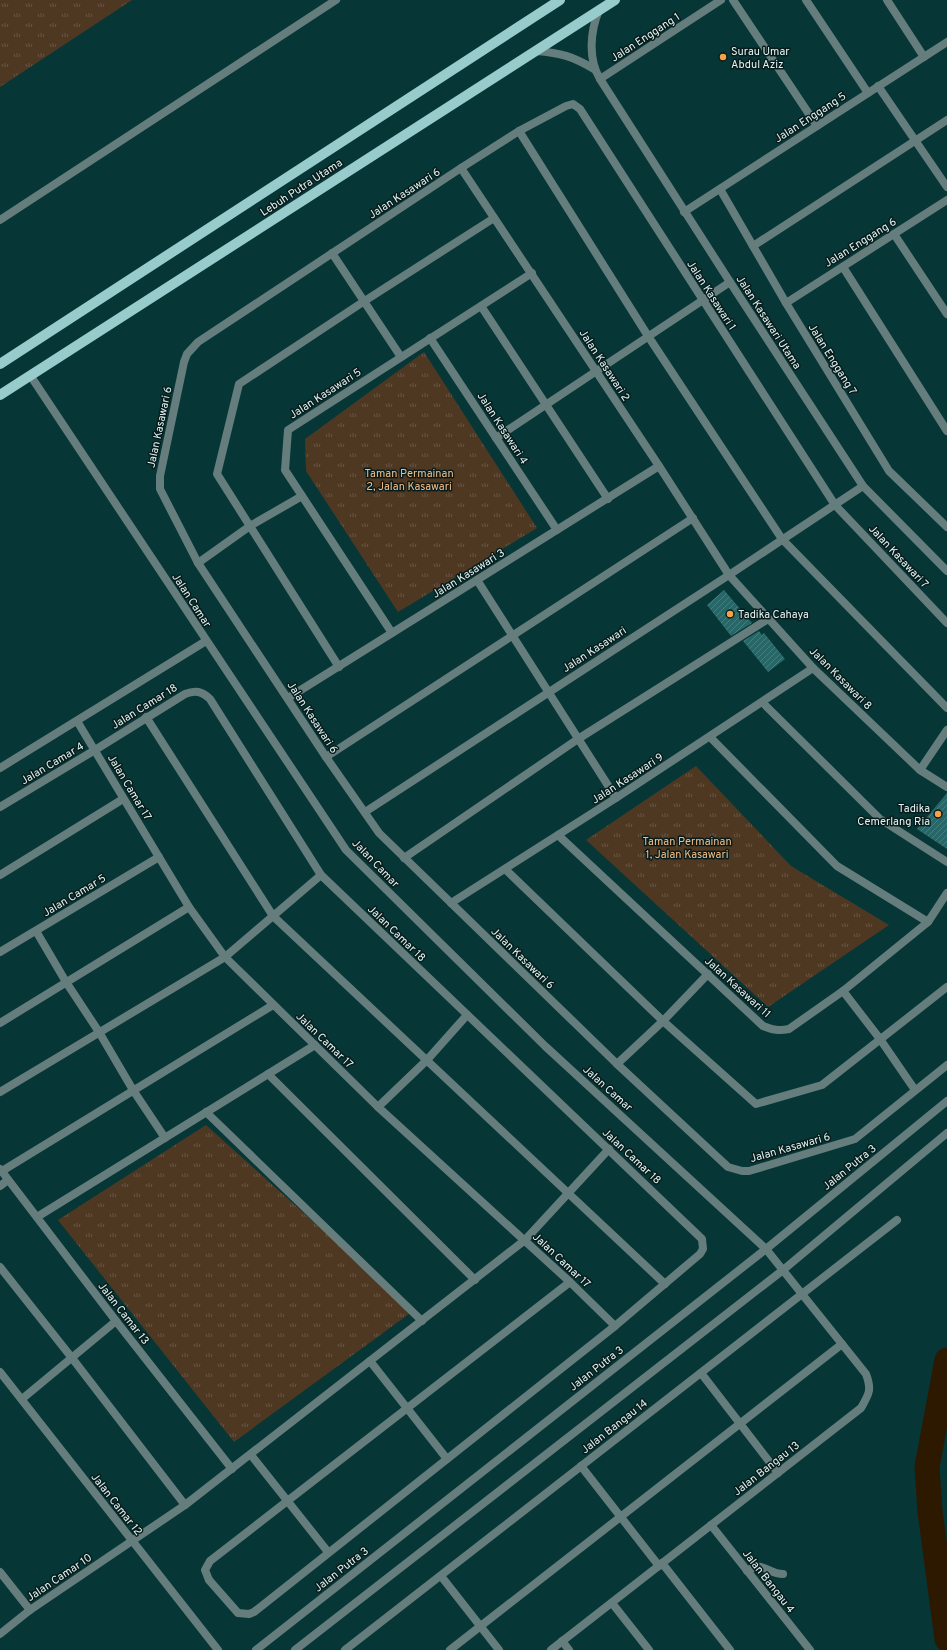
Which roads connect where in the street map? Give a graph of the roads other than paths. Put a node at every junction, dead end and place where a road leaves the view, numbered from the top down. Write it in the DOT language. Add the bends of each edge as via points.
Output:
graph roads {
  1 [pos="336,0"];
  2 [pos="560,0"];
  3 [pos="615,0"];
  4 [pos="721,0"];
  5 [pos="733,0"];
  6 [pos="806,0"];
  7 [pos="887,0"];
  8 [pos="599,10"];
  9 [pos="947,42"];
  10 [pos="536,51"];
  11 [pos="924,57"];
  12 [pos="594,69"];
  13 [pos="600,79"];
  14 [pos="878,86"];
  15 [pos="868,93"];
  16 [pos="566,106"];
  17 [pos="947,120"];
  18 [pos="817,126"];
  19 [pos="519,131"];
  20 [pos="915,140"];
  21 [pos="461,168"];
  22 [pos="947,187"];
  23 [pos="720,188"];
  24 [pos="947,200"];
  25 [pos="684,212"];
  26 [pos="494,218"];
  27 [pos="0,220"];
  28 [pos="894,234"];
  29 [pos="753,246"];
  30 [pos="332,253"];
  31 [pos="843,267"];
  32 [pos="532,273"];
  33 [pos="730,282"];
  34 [pos="702,300"];
  35 [pos="363,302"];
  36 [pos="786,303"];
  37 [pos="481,306"];
  38 [pos="947,314"];
  39 [pos="648,336"];
  40 [pos="430,338"];
  41 [pos="401,357"];
  42 [pos="0,364"];
  43 [pos="596,371"];
  44 [pos="30,375"];
  45 [pos="0,395"];
  46 [pos="545,405"];
  47 [pos="947,431"];
  48 [pos="496,438"];
  49 [pos="659,466"];
  50 [pos="863,486"];
  51 [pos="302,496"];
  52 [pos="608,499"];
  53 [pos="835,505"];
  54 [pos="693,518"];
  55 [pos="250,526"];
  56 [pos="947,527"];
  57 [pos="557,530"];
  58 [pos="782,539"];
  59 [pos="198,563"];
  60 [pos="947,571"];
  61 [pos="729,575"];
  62 [pos="477,580"];
  63 [pos="768,619"];
  64 [pos="947,623"];
  65 [pos="392,634"];
  66 [pos="513,636"];
  67 [pos="206,641"];
  68 [pos="339,667"];
  69 [pos="814,668"];
  70 [pos="548,691"];
  71 [pos="288,698"];
  72 [pos="763,703"];
  73 [pos="947,708"];
  74 [pos="146,717"];
  75 [pos="77,721"];
  76 [pos="947,730"];
  77 [pos="710,738"];
  78 [pos="578,739"];
  79 [pos="95,750"];
  80 [pos="326,757"];
  81 [pos="0,768"];
  82 [pos="920,770"];
  83 [pos="947,787"];
  84 [pos="616,798"];
  85 [pos="123,799"];
  86 [pos="0,807"];
  87 [pos="365,812"];
  88 [pos="558,835"];
  89 [pos="159,857"];
  90 [pos="404,858"];
  91 [pos="947,862"];
  92 [pos="505,869"];
  93 [pos="0,875"];
  94 [pos="321,875"];
  95 [pos="947,893"];
  96 [pos="450,903"];
  97 [pos="189,907"];
  98 [pos="273,916"];
  99 [pos="928,922"];
  100 [pos="36,931"];
  101 [pos="0,952"];
  102 [pos="225,957"];
  103 [pos="708,974"];
  104 [pos="66,982"];
  105 [pos="947,987"];
  106 [pos="843,991"];
  107 [pos="273,1005"];
  108 [pos="467,1015"];
  109 [pos="663,1021"];
  110 [pos="0,1023"];
  111 [pos="99,1032"];
  112 [pos="880,1039"];
  113 [pos="315,1045"];
  114 [pos="427,1060"];
  115 [pos="616,1064"];
  116 [pos="947,1065"];
  117 [pos="268,1074"];
  118 [pos="132,1090"];
  119 [pos="915,1090"];
  120 [pos="0,1092"];
  121 [pos="947,1101"];
  122 [pos="378,1107"];
  123 [pos="206,1112"];
  124 [pos="947,1133"];
  125 [pos="164,1138"];
  126 [pos="609,1149"];
  127 [pos="1,1170"];
  128 [pos="8,1180"];
  129 [pos="0,1186"];
  130 [pos="569,1192"];
  131 [pos="36,1216"];
  132 [pos="897,1220"];
  133 [pos="525,1240"];
  134 [pos="766,1248"];
  135 [pos="0,1267"];
  136 [pos="783,1270"];
  137 [pos="475,1280"];
  138 [pos="570,1282"];
  139 [pos="665,1284"];
  140 [pos="803,1294"];
  141 [pos="422,1320"];
  142 [pos="116,1321"];
  143 [pos="615,1326"];
  144 [pos="842,1344"];
  145 [pos="72,1358"];
  146 [pos="370,1361"];
  147 [pos="0,1372"];
  148 [pos="701,1373"];
  149 [pos="22,1399"];
  150 [pos="408,1408"];
  151 [pos="740,1423"];
  152 [pos="251,1455"];
  153 [pos="447,1459"];
  154 [pos="581,1466"];
  155 [pos="232,1469"];
  156 [pos="778,1473"];
  157 [pos="288,1501"];
  158 [pos="185,1506"];
  159 [pos="621,1517"];
  160 [pos="711,1525"];
  161 [pos="132,1541"];
  162 [pos="328,1552"];
  163 [pos="661,1564"];
  164 [pos="747,1571"];
  165 [pos="0,1572"];
  166 [pos="783,1574"];
  167 [pos="441,1576"];
  168 [pos="612,1602"];
  169 [pos="30,1610"];
  170 [pos="480,1626"];
  171 [pos="0,1634"];
  172 [pos="562,1641"];
  173 [pos="218,1650"];
  174 [pos="256,1650"];
  175 [pos="295,1650"];
  176 [pos="345,1650"];
  177 [pos="450,1650"];
  178 [pos="499,1650"];
  179 [pos="551,1650"];
  180 [pos="569,1650"];
  181 [pos="649,1650"];
  182 [pos="730,1650"];
  183 [pos="810,1650"];
  1 -- 27 [label="street"];
  2 -- 42 [label="main road, Lebuh Putra Utama"];
  3 -- 8 [label="main road, Lebuh Putra Utama"];
  4 -- 13 [label="street, Jalan Enggang 1"];
  5 -- 18 [label="street"];
  6 -- 15 [label="street"];
  7 -- 11 [label="street"];
  8 -- 10 [label="main road, Lebuh Putra Utama"];
  8 -- 12 [label="street" via="592,31"];
  9 -- 11 [label="street, Jalan Enggang 5"];
  10 -- 12 [label="street" via="575,58"];
  10 -- 44 [label="main road, Lebuh Putra Utama"];
  11 -- 14 [label="street, Jalan Enggang 5"];
  12 -- 13 [label="street, Jalan Kasawari Utama"];
  13 -- 25 [label="street, Jalan Kasawari Utama"];
  14 -- 15 [label="street, Jalan Enggang 5"];
  14 -- 20 [label="street"];
  15 -- 18 [label="street, Jalan Enggang 5"];
  16 -- 19 [label="street, Jalan Kasawari 6"];
  16 -- 34 [label="street, Jalan Kasawari 1" via="573,104 580,109"];
  17 -- 20 [label="street"];
  18 -- 23 [label="street, Jalan Enggang 5"];
  19 -- 21 [label="street, Jalan Kasawari 6"];
  19 -- 39 [label="street"];
  20 -- 22 [label="street"];
  20 -- 29 [label="street"];
  21 -- 26 [label="street, Jalan Kasawari 2"];
  21 -- 30 [label="street, Jalan Kasawari 6"];
  23 -- 25 [label="street, Jalan Enggang 5"];
  23 -- 29 [label="street, Jalan Enggang 7"];
  24 -- 28 [label="street, Jalan Enggang 6"];
  25 -- 33 [label="street, Jalan Kasawari Utama"];
  26 -- 32 [label="street, Jalan Kasawari 2"];
  26 -- 35 [label="street"];
  28 -- 31 [label="street, Jalan Enggang 6"];
  28 -- 38 [label="street"];
  29 -- 36 [label="street, Jalan Enggang 7"];
  30 -- 35 [label="street"];
  30 -- 59 [label="street, Jalan Kasawari 6" via="198,342 187,354 159,483 162,495"];
  31 -- 36 [label="street, Jalan Enggang 6"];
  31 -- 47 [label="street"];
  32 -- 37 [label="street, Jalan Kasawari 5"];
  32 -- 43 [label="street, Jalan Kasawari 2"];
  33 -- 34 [label="street"];
  33 -- 50 [label="street, Jalan Kasawari Utama"];
  34 -- 39 [label="street"];
  34 -- 53 [label="street, Jalan Kasawari 1"];
  35 -- 41 [label="street"];
  35 -- 55 [label="street" via="239,384 217,474"];
  36 -- 56 [label="street, Jalan Enggang 7" via="889,471"];
  37 -- 40 [label="street, Jalan Kasawari 5"];
  37 -- 46 [label="street"];
  39 -- 43 [label="street"];
  39 -- 58 [label="street"];
  40 -- 41 [label="street, Jalan Kasawari 5"];
  40 -- 48 [label="street, Jalan Kasawari 4"];
  41 -- 51 [label="street, Jalan Kasawari 5" via="288,430 285,470"];
  43 -- 46 [label="street"];
  43 -- 49 [label="street, Jalan Kasawari 2"];
  44 -- 45 [label="main road, Lebuh Putra Utama"];
  44 -- 67 [label="street, Jalan Camar"];
  46 -- 48 [label="street"];
  46 -- 52 [label="street"];
  48 -- 57 [label="street, Jalan Kasawari 4"];
  49 -- 52 [label="street, Jalan Kasawari 3"];
  49 -- 54 [label="street, Jalan Kasawari 2"];
  50 -- 53 [label="street, Jalan Kasawari"];
  50 -- 60 [label="street, Jalan Kasawari Utama"];
  51 -- 55 [label="street"];
  51 -- 65 [label="street, Jalan Kasawari 5"];
  52 -- 57 [label="street, Jalan Kasawari 3"];
  53 -- 58 [label="street, Jalan Kasawari"];
  53 -- 64 [label="street, Jalan Kasawari 7"];
  54 -- 61 [label="street, Jalan Kasawari 2"];
  54 -- 66 [label="street"];
  55 -- 59 [label="street"];
  55 -- 68 [label="street"];
  57 -- 62 [label="street, Jalan Kasawari 3"];
  58 -- 61 [label="street, Jalan Kasawari"];
  58 -- 73 [label="street"];
  59 -- 71 [label="street, Jalan Kasawari 6"];
  61 -- 63 [label="street, Jalan Kasawari 8"];
  61 -- 70 [label="street, Jalan Kasawari"];
  62 -- 65 [label="street, Jalan Kasawari 3"];
  62 -- 66 [label="street"];
  63 -- 69 [label="street, Jalan Kasawari 8"];
  63 -- 78 [label="street"];
  65 -- 68 [label="street, Jalan Kasawari 3"];
  66 -- 70 [label="street"];
  66 -- 80 [label="street"];
  67 -- 75 [label="street"];
  67 -- 134 [label="street, Jalan Camar" via="346,850 545,1046"];
  68 -- 71 [label="street, Jalan Kasawari 3"];
  69 -- 72 [label="street, Jalan Kasawari 9"];
  69 -- 82 [label="street, Jalan Kasawari 8"];
  70 -- 78 [label="street"];
  70 -- 87 [label="street, Jalan Kasawari"];
  71 -- 80 [label="street, Jalan Kasawari 6"];
  72 -- 77 [label="street, Jalan Kasawari 9"];
  72 -- 91 [label="street" via="880,819"];
  74 -- 79 [label="street, Jalan Camar 18"];
  74 -- 94 [label="street, Jalan Camar 18" via="191,691 205,694"];
  74 -- 98 [label="street"];
  75 -- 79 [label="street, Jalan Camar 17"];
  75 -- 81 [label="street"];
  76 -- 82 [label="street"];
  77 -- 84 [label="street, Jalan Kasawari 9"];
  77 -- 99 [label="street" via="837,866"];
  78 -- 84 [label="street"];
  78 -- 90 [label="street"];
  79 -- 85 [label="street, Jalan Camar 17"];
  79 -- 86 [label="street, Jalan Camar 4"];
  80 -- 87 [label="street, Jalan Kasawari 6"];
  82 -- 83 [label="street, Jalan Kasawari 8"];
  84 -- 88 [label="street, Jalan Kasawari 9"];
  85 -- 89 [label="street, Jalan Camar 17"];
  85 -- 93 [label="street"];
  87 -- 90 [label="street, Jalan Kasawari 6" via="379,834"];
  88 -- 92 [label="street, Jalan Kasawari 9"];
  88 -- 103 [label="street, Jalan Kasawari 11"];
  89 -- 97 [label="street, Jalan Camar 17"];
  89 -- 100 [label="street, Jalan Camar 5"];
  90 -- 96 [label="street, Jalan Kasawari 6"];
  92 -- 96 [label="street, Jalan Kasawari 9"];
  92 -- 109 [label="street"];
  94 -- 98 [label="street"];
  94 -- 108 [label="street, Jalan Camar 18"];
  95 -- 99 [label="street, Jalan Kasawari 11"];
  96 -- 115 [label="street, Jalan Kasawari 6"];
  97 -- 102 [label="street, Jalan Camar 17"];
  97 -- 104 [label="street"];
  98 -- 102 [label="street"];
  98 -- 114 [label="street"];
  99 -- 106 [label="street, Jalan Kasawari 11"];
  100 -- 101 [label="street, Jalan Camar 5"];
  100 -- 104 [label="street"];
  102 -- 107 [label="street, Jalan Camar 17"];
  102 -- 111 [label="street"];
  103 -- 106 [label="street, Jalan Kasawari 11" via="763,1026 771,1030 789,1029"];
  103 -- 109 [label="street"];
  104 -- 110 [label="street"];
  104 -- 111 [label="street"];
  105 -- 112 [label="street"];
  106 -- 112 [label="street"];
  107 -- 113 [label="street, Jalan Camar 17"];
  107 -- 118 [label="street"];
  108 -- 114 [label="street"];
  108 -- 126 [label="street, Jalan Camar 18"];
  109 -- 112 [label="street" via="756,1104 822,1084"];
  109 -- 115 [label="street"];
  111 -- 118 [label="street"];
  111 -- 120 [label="street"];
  112 -- 119 [label="street"];
  113 -- 117 [label="street"];
  113 -- 122 [label="street, Jalan Camar 17"];
  114 -- 122 [label="street"];
  114 -- 130 [label="street"];
  115 -- 119 [label="street, Jalan Kasawari 6" via="728,1167 742,1171 750,1171 855,1139"];
  116 -- 119 [label="street, Jalan Kasawari 6"];
  117 -- 123 [label="street"];
  117 -- 137 [label="street"];
  118 -- 125 [label="street"];
  118 -- 127 [label="street"];
  121 -- 134 [label="street, Jalan Putra 3"];
  122 -- 133 [label="street, Jalan Camar 17"];
  123 -- 125 [label="street"];
  123 -- 141 [label="street"];
  124 -- 136 [label="street"];
  125 -- 131 [label="street"];
  126 -- 130 [label="street, Jalan Camar 10"];
  126 -- 139 [label="street, Jalan Camar 18" via="699,1235 703,1244 700,1254"];
  127 -- 128 [label="street, Jalan Camar 13"];
  128 -- 129 [label="street"];
  128 -- 131 [label="street, Jalan Camar 13"];
  130 -- 133 [label="street, Jalan Camar 10"];
  130 -- 139 [label="street"];
  131 -- 142 [label="street, Jalan Camar 13"];
  132 -- 140 [label="street, Jalan Bangau 14"];
  133 -- 137 [label="street, Jalan Camar 10"];
  133 -- 138 [label="street, Jalan Camar 17"];
  134 -- 136 [label="street, Jalan Camar"];
  134 -- 174 [label="street, Jalan Putra 3"];
  135 -- 145 [label="street"];
  136 -- 140 [label="street, Jalan Bangau 13"];
  136 -- 175 [label="street"];
  137 -- 141 [label="street, Jalan Camar 10"];
  138 -- 143 [label="street, Jalan Camar 17"];
  138 -- 150 [label="street"];
  139 -- 143 [label="street"];
  140 -- 144 [label="street, Jalan Bangau 13"];
  140 -- 148 [label="street, Jalan Bangau 14"];
  141 -- 146 [label="street, Jalan Camar 10"];
  142 -- 145 [label="street"];
  142 -- 155 [label="street, Jalan Camar 13"];
  143 -- 153 [label="street"];
  144 -- 151 [label="street"];
  144 -- 156 [label="street, Jalan Bangau 13" via="866,1374 870,1386 868,1396 861,1408"];
  145 -- 149 [label="street"];
  145 -- 158 [label="street"];
  146 -- 150 [label="street"];
  146 -- 152 [label="street, Jalan Camar 10"];
  147 -- 149 [label="street, Jalan Camar 12"];
  148 -- 151 [label="street"];
  148 -- 154 [label="street, Jalan Bangau 14"];
  149 -- 161 [label="street, Jalan Camar 12"];
  150 -- 153 [label="street"];
  150 -- 157 [label="street"];
  151 -- 156 [label="street"];
  151 -- 159 [label="street"];
  152 -- 155 [label="street, Jalan Camar 10"];
  152 -- 157 [label="street"];
  153 -- 162 [label="street"];
  154 -- 159 [label="street"];
  154 -- 167 [label="street, Jalan Bangau 14"];
  155 -- 158 [label="street, Jalan Camar 10"];
  156 -- 160 [label="street, Jalan Bangau 13"];
  157 -- 162 [label="street"];
  157 -- 162 [label="street" via="210,1560 205,1570 209,1580 234,1610 243,1615 249,1614"];
  158 -- 161 [label="street, Jalan Camar 10"];
  159 -- 163 [label="street"];
  159 -- 170 [label="street"];
  160 -- 163 [label="street, Jalan Bangau 13"];
  160 -- 164 [label="street, Jalan Bangau 4"];
  161 -- 169 [label="street, Jalan Camar 10"];
  161 -- 173 [label="street, Jalan Camar 12"];
  163 -- 168 [label="street, Jalan Bangau 13"];
  163 -- 182 [label="street"];
  164 -- 166 [label="street" via="758,1566 776,1574"];
  164 -- 183 [label="street, Jalan Bangau 4"];
  165 -- 169 [label="street"];
  167 -- 170 [label="street"];
  167 -- 176 [label="street, Jalan Bangau 14"];
  168 -- 172 [label="street, Jalan Bangau 13"];
  168 -- 181 [label="street"];
  169 -- 171 [label="street, Jalan Camar 10"];
  170 -- 177 [label="street"];
  170 -- 178 [label="street"];
  172 -- 179 [label="street, Jalan Bangau 13"];
  172 -- 180 [label="street"];
}
